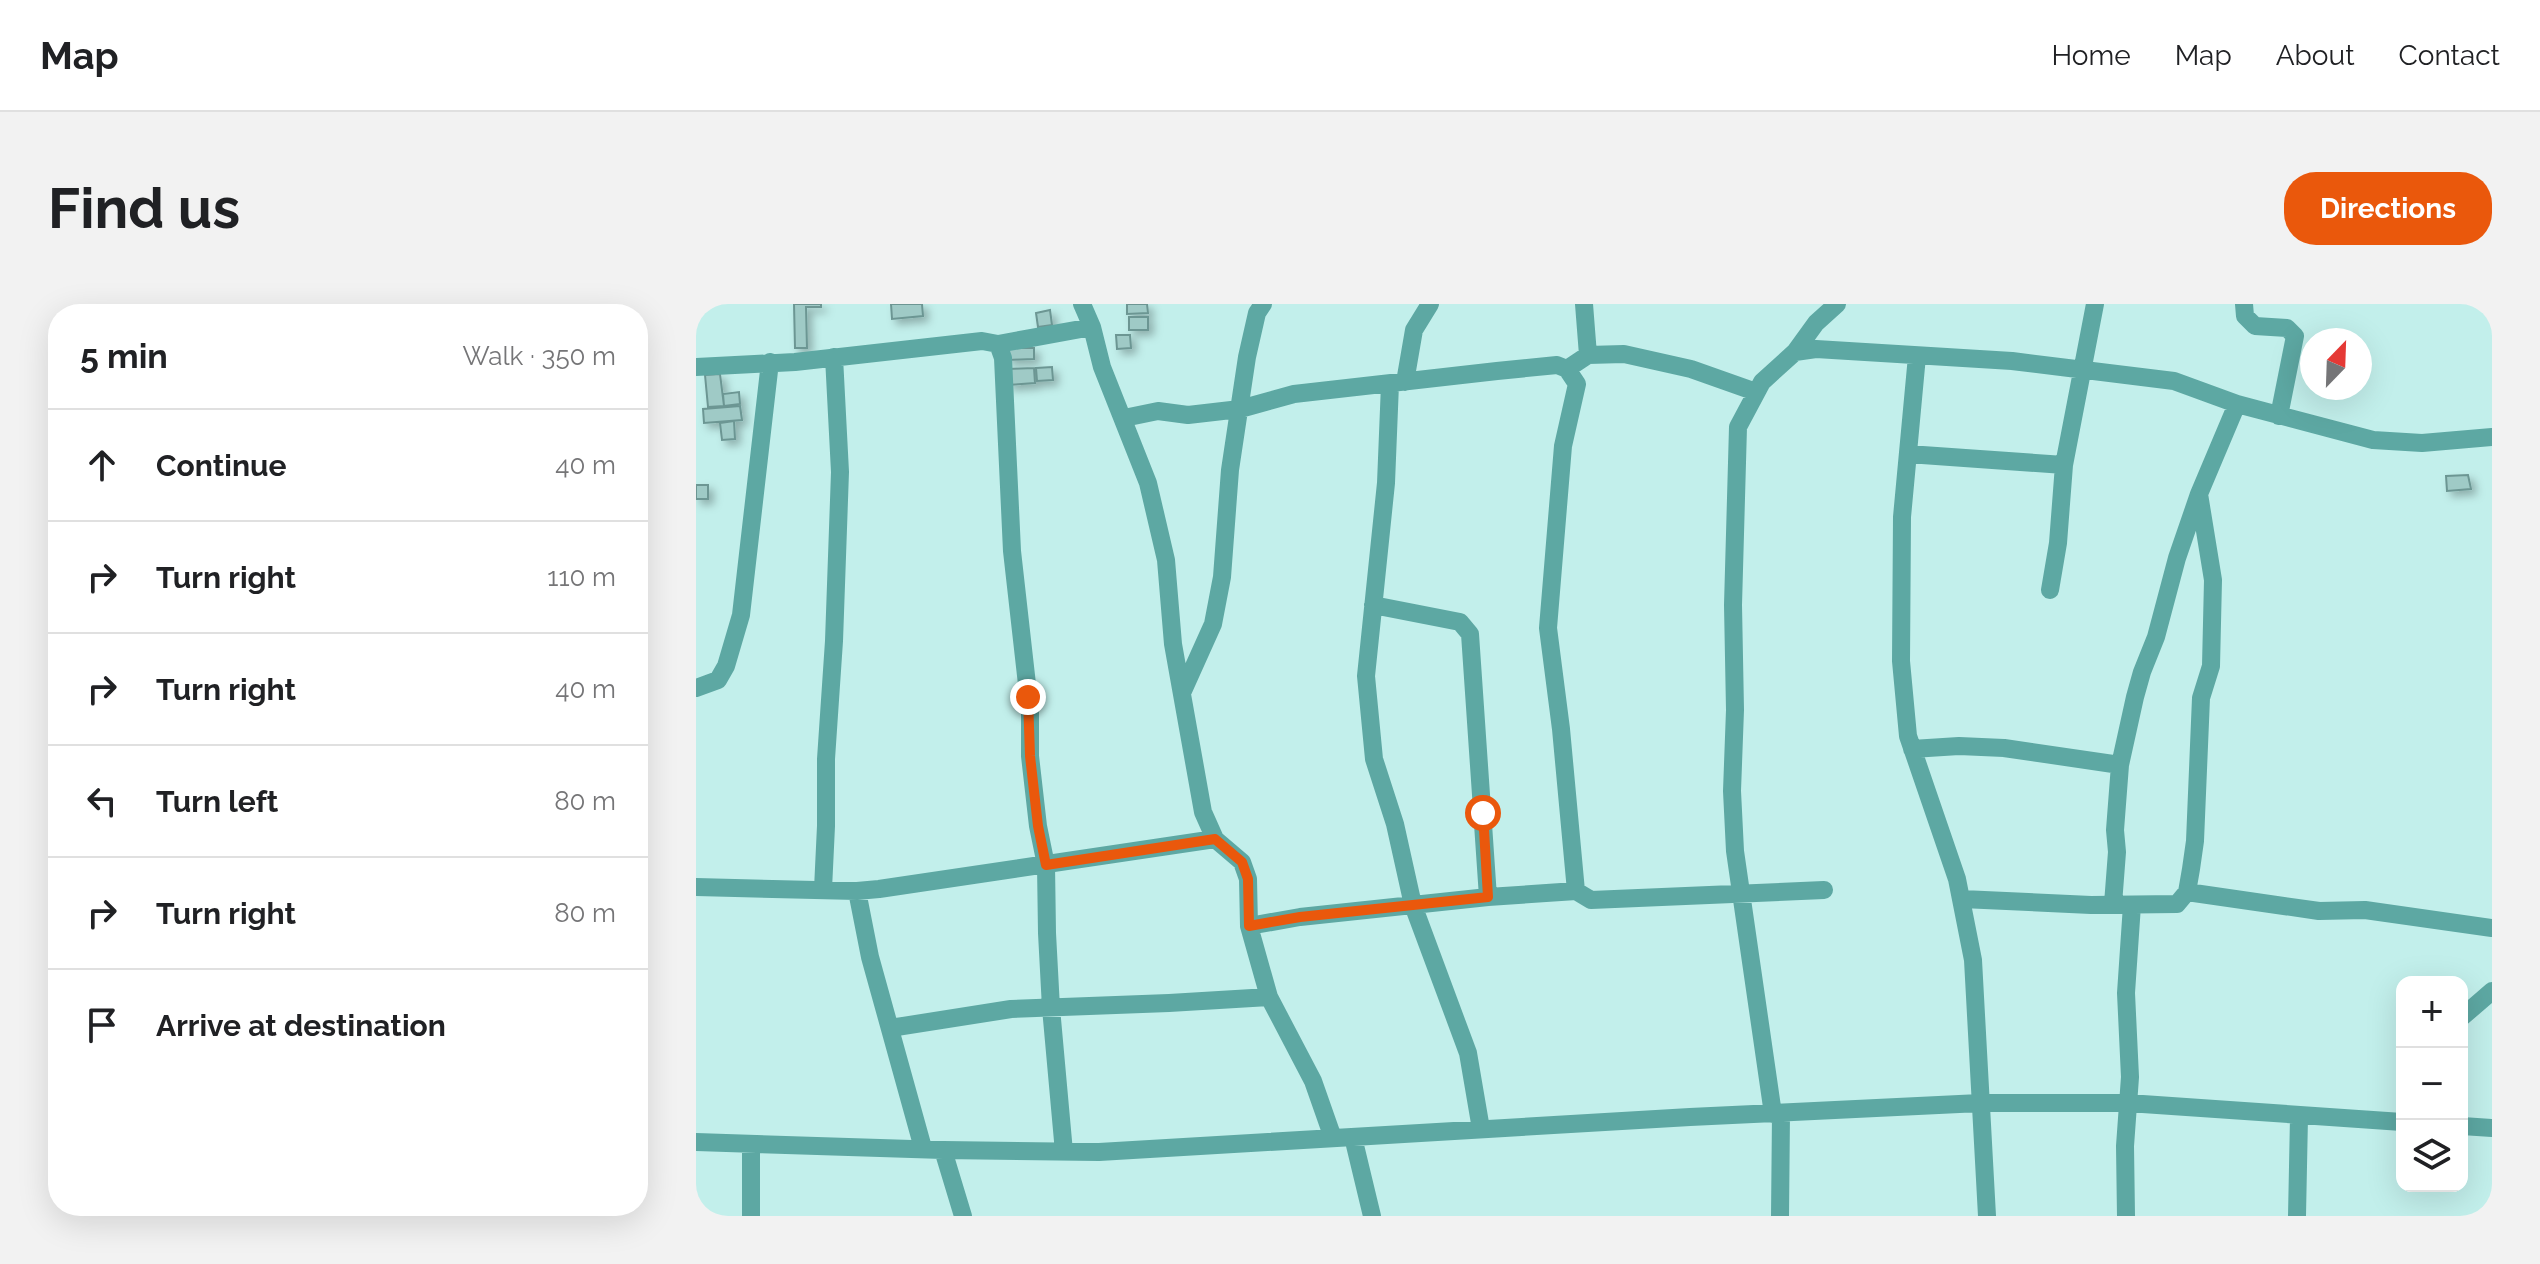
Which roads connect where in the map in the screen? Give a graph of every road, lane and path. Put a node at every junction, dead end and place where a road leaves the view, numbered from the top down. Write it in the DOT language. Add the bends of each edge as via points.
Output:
graph roads {
  1 [pos="1082,304"];
  2 [pos="1263,304"];
  3 [pos="1430,304"];
  4 [pos="1584,304"];
  5 [pos="1837,304"];
  6 [pos="2095,304"];
  7 [pos="2244,304"];
  8 [pos="1092,327"];
  9 [pos="998,344"];
  10 [pos="1795,352"];
  11 [pos="1588,355"];
  12 [pos="1917,356"];
  13 [pos="834,357"];
  14 [pos="770,362"];
  15 [pos="696,367"];
  16 [pos="1567,369"];
  17 [pos="2082,370"];
  18 [pos="1398,383"];
  19 [pos="1756,392"];
  20 [pos="2237,404"];
  21 [pos="1240,409"];
  22 [pos="2279,416"];
  23 [pos="1124,418"];
  24 [pos="2492,437"];
  25 [pos="1908,454"];
  26 [pos="2064,465"];
  27 [pos="2199,494"];
  28 [pos="2050,590"];
  29 [pos="1373,605"];
  30 [pos="696,688"];
  31 [pos="1181,696"];
  32 [pos="1912,749"];
  33 [pos="2120,765"];
  34 [pos="1215,839"];
  35 [pos="1046,865"];
  36 [pos="696,887"];
  37 [pos="823,889"];
  38 [pos="1824,890"];
  39 [pos="857,891"];
  40 [pos="1576,891"];
  41 [pos="2187,892"];
  42 [pos="1740,894"];
  43 [pos="1488,897"];
  44 [pos="1962,899"];
  45 [pos="2123,904"];
  46 [pos="1413,905"];
  47 [pos="1249,926"];
  48 [pos="2492,928"];
  49 [pos="2492,991"];
  50 [pos="1269,997"];
  51 [pos="1051,1008"];
  52 [pos="2468,1012"];
  53 [pos="890,1028"];
  54 [pos="1980,1103"];
  55 [pos="2128,1103"];
  56 [pos="1777,1114"];
  57 [pos="2299,1117"];
  58 [pos="2396,1117"];
  59 [pos="2468,1126"];
  60 [pos="2492,1128"];
  61 [pos="1481,1129"];
  62 [pos="1353,1137"];
  63 [pos="1333,1138"];
  64 [pos="696,1142"];
  65 [pos="751,1144"];
  66 [pos="923,1148"];
  67 [pos="943,1150"];
  68 [pos="1064,1152"];
  69 [pos="751,1216"];
  70 [pos="963,1216"];
  71 [pos="1372,1216"];
  72 [pos="1780,1216"];
  73 [pos="1987,1216"];
  74 [pos="2126,1216"];
  75 [pos="2297,1216"];
  1 -- 8 [label="street"];
  2 -- 21 [label="street" via="1247,357"];
  3 -- 18 [label="street" via="1414,330"];
  4 -- 11 [label="street"];
  5 -- 10 [label="street"];
  6 -- 17 [label="street"];
  7 -- 22 [label="street" via="2245,316 2255,326 2287,328 2295,336"];
  8 -- 9 [label="street"];
  8 -- 23 [label="street"];
  9 -- 13 [label="street" via="982,341"];
  9 -- 35 [label="street" via="1030,756"];
  10 -- 12 [label="street"];
  10 -- 19 [label="street"];
  11 -- 16 [label="street"];
  11 -- 19 [label="street" via="1624,354 1691,369"];
  12 -- 17 [label="street"];
  12 -- 25 [label="street"];
  13 -- 14 [label="street"];
  13 -- 37 [label="street" via="840,472"];
  14 -- 15 [label="street"];
  14 -- 30 [label="street" via="741,615 718,680"];
  16 -- 18 [label="street" via="1557,365"];
  16 -- 40 [label="street" via="1577,384 1563,446 1548,628"];
  17 -- 20 [label="street" via="2174,381"];
  17 -- 26 [label="street"];
  18 -- 21 [label="street" via="1294,394"];
  18 -- 29 [label="street"];
  19 -- 42 [label="street" via="1738,427 1734,533 1732,791"];
  20 -- 22 [label="street"];
  20 -- 27 [label="street"];
  21 -- 23 [label="street" via="1188,415 1158,411"];
  21 -- 31 [label="street" via="1213,624"];
  22 -- 24 [label="street" via="2373,440 2422,443"];
  23 -- 31 [label="street" via="1148,483 1166,560"];
  25 -- 26 [label="street"];
  25 -- 32 [label="street" via="1901,661"];
  26 -- 28 [label="street"];
  27 -- 33 [label="street" via="2142,672"];
  27 -- 41 [label="street" via="2213,580 2211,666 2201,698 2195,841"];
  29 -- 43 [label="street" via="1460,622 1470,634"];
  29 -- 46 [label="street" via="1366,676 1374,759"];
  31 -- 34 [label="street" via="1203,812"];
  32 -- 33 [label="street" via="2004,748"];
  32 -- 44 [label="street"];
  33 -- 45 [label="street" via="2115,830"];
  34 -- 35 [label="street"];
  34 -- 47 [label="street" via="1242,862 1248,879"];
  35 -- 39 [label="street"];
  35 -- 51 [label="street"];
  36 -- 37 [label="street"];
  37 -- 39 [label="street"];
  38 -- 42 [label="street"];
  39 -- 53 [label="street"];
  40 -- 42 [label="street" via="1591,900"];
  40 -- 43 [label="street"];
  41 -- 45 [label="street" via="2177,904"];
  41 -- 48 [label="street"];
  42 -- 56 [label="street"];
  43 -- 46 [label="street"];
  44 -- 45 [label="street"];
  44 -- 54 [label="street" via="1973,960"];
  45 -- 55 [label="street"];
  46 -- 47 [label="street"];
  46 -- 61 [label="street" via="1468,1053"];
  47 -- 50 [label="street"];
  49 -- 52 [label="street"];
  50 -- 51 [label="street"];
  50 -- 63 [label="street" via="1313,1081"];
  51 -- 53 [label="street"];
  51 -- 68 [label="street"];
  53 -- 66 [label="street"];
  54 -- 55 [label="street"];
  54 -- 56 [label="street"];
  54 -- 73 [label="street"];
  55 -- 57 [label="street"];
  55 -- 74 [label="street"];
  56 -- 61 [label="street"];
  56 -- 72 [label="street"];
  57 -- 58 [label="street"];
  57 -- 75 [label="street"];
  59 -- 60 [label="street"];
  61 -- 62 [label="street"];
  62 -- 63 [label="street"];
  62 -- 71 [label="street"];
  63 -- 68 [label="street"];
  64 -- 65 [label="street"];
  65 -- 66 [label="street"];
  65 -- 69 [label="street"];
  66 -- 67 [label="street"];
  67 -- 68 [label="street"];
  67 -- 70 [label="street"];
}
